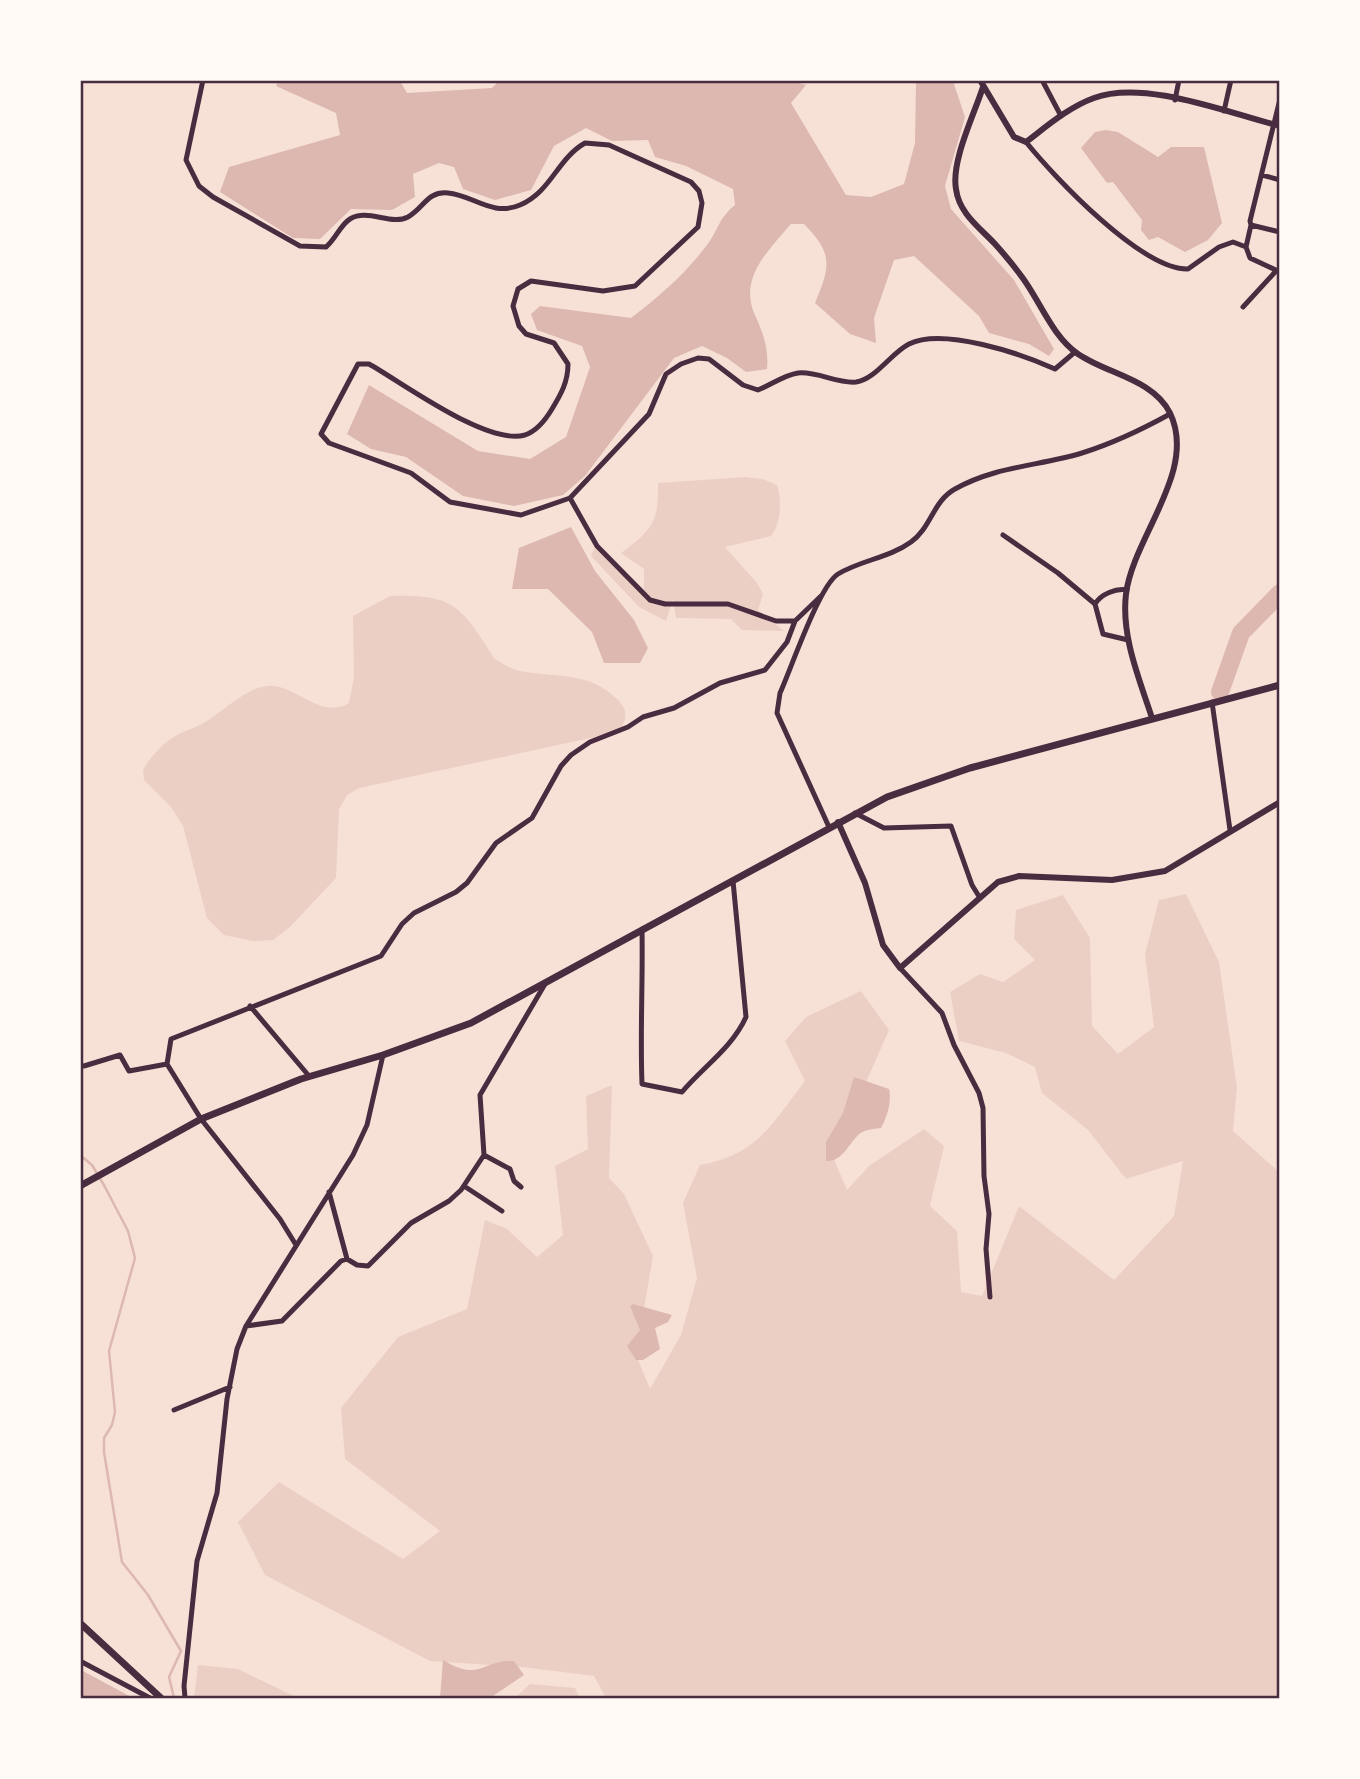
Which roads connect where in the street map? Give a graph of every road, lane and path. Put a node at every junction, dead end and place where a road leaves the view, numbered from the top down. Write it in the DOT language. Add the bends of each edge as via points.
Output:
graph roads {
  1 [pos="203,80"];
  2 [pos="1042,80"];
  3 [pos="1179,80"];
  4 [pos="1231,80"];
  5 [pos="982,84"];
  6 [pos="1279,99"];
  7 [pos="1175,100"];
  8 [pos="1224,111"];
  9 [pos="1061,116"];
  10 [pos="1276,125"];
  11 [pos="1026,142"];
  12 [pos="1262,175"];
  13 [pos="1279,180"];
  14 [pos="1251,225"];
  15 [pos="1279,232"];
  16 [pos="1246,247"];
  17 [pos="1278,272"];
  18 [pos="1243,307"];
  19 [pos="1075,352"];
  20 [pos="1170,414"];
  21 [pos="570,498"];
  22 [pos="1003,535"];
  23 [pos="1127,590"];
  24 [pos="821,596"];
  25 [pos="1095,604"];
  26 [pos="795,621"];
  27 [pos="1128,640"];
  28 [pos="1279,685"];
  29 [pos="1212,702"];
  30 [pos="1152,718"];
  31 [pos="1279,802"];
  32 [pos="855,813"];
  33 [pos="838,822"];
  34 [pos="829,827"];
  35 [pos="1230,830"];
  36 [pos="733,881"];
  37 [pos="980,898"];
  38 [pos="642,929"];
  39 [pos="900,968"];
  40 [pos="545,984"];
  41 [pos="250,1006"];
  42 [pos="383,1055"];
  43 [pos="167,1064"];
  44 [pos="84,1066"];
  45 [pos="309,1076"];
  46 [pos="201,1119"];
  47 [pos="484,1155"];
  48 [pos="80,1186"];
  49 [pos="464,1186"];
  50 [pos="521,1186"];
  51 [pos="329,1192"];
  52 [pos="502,1211"];
  53 [pos="296,1245"];
  54 [pos="347,1259"];
  55 [pos="990,1297"];
  56 [pos="246,1326"];
  57 [pos="230,1387"];
  58 [pos="174,1410"];
  59 [pos="80,1623"];
  60 [pos="80,1661"];
  61 [pos="150,1699"];
  62 [pos="161,1699"];
  63 [pos="186,1699"];
  1 -- 21 [label="street" via="187,148 190,172 213,197 300,246 326,247 344,224 362,215 408,217 432,195 443,192 488,208 517,206 540,194 564,159 584,143 608,145 691,182 699,191 698,227 635,286 603,291 531,281 517,289 513,306 519,326 526,334 554,343 568,364 564,388 537,428 525,435 498,434 457,418 369,364 358,364 321,434 329,443 411,473 450,502 521,515"];
  2 -- 9 [label="street"];
  3 -- 7 [label="street"];
  4 -- 8 [label="street"];
  5 -- 11 [label="street" via="1014,137"];
  5 -- 19 [label="street" via="957,165 959,206 1023,278"];
  6 -- 10 [label="street"];
  7 -- 8 [label="street"];
  7 -- 9 [label="street" via="1112,93"];
  8 -- 10 [label="street"];
  9 -- 11 [label="street"];
  10 -- 12 [label="street"];
  11 -- 16 [label="street" via="1055,178 1165,267 1188,269 1233,242"];
  12 -- 13 [label="street"];
  12 -- 14 [label="street"];
  14 -- 15 [label="street"];
  14 -- 16 [label="street"];
  16 -- 17 [label="street" via="1250,258"];
  17 -- 18 [label="street"];
  19 -- 20 [label="street" via="1150,390"];
  19 -- 21 [label="street" via="1055,369 1023,354 986,345 949,340 911,343 856,382 799,373 758,390 743,385 709,359 698,358 666,374 649,414"];
  20 -- 23 [label="street" via="1178,442 1175,464"];
  20 -- 24 [label="street" via="1129,437 1081,453 1006,467 953,490 912,542 836,575"];
  21 -- 26 [label="street" via="597,545 650,600 728,604 776,621"];
  22 -- 25 [label="street"];
  23 -- 25 [label="street" via="1098,598"];
  23 -- 27 [label="street"];
  24 -- 26 [label="street"];
  24 -- 34 [label="street" via="780,693 777,713"];
  25 -- 27 [label="street" via="1103,634"];
  26 -- 41 [label="street" via="787,642 765,670 720,683 674,708 643,716 571,755 532,818 496,843 456,892 414,913 381,956"];
  27 -- 30 [label="street"];
  28 -- 29 [label="main road"];
  29 -- 30 [label="main road"];
  29 -- 35 [label="street"];
  30 -- 32 [label="main road" via="970,768"];
  31 -- 35 [label="street"];
  32 -- 33 [label="main road"];
  32 -- 37 [label="street" via="884,828 951,826"];
  33 -- 34 [label="main road"];
  33 -- 39 [label="street" via="865,883 883,945"];
  34 -- 36 [label="main road"];
  35 -- 37 [label="street" via="1166,871 1112,880 1019,876 998,882"];
  36 -- 38 [label="main road"];
  36 -- 38 [label="street" via="746,1017 716,1060 682,1092 642,1084"];
  37 -- 39 [label="street"];
  38 -- 40 [label="main road"];
  39 -- 55 [label="street" via="942,1013 979,1093"];
  40 -- 42 [label="main road" via="471,1023"];
  40 -- 47 [label="street" via="480,1095"];
  41 -- 43 [label="street" via="171,1039"];
  41 -- 45 [label="street"];
  42 -- 45 [label="main road"];
  42 -- 51 [label="street" via="367,1125"];
  43 -- 44 [label="street" via="129,1071 120,1055"];
  43 -- 46 [label="street"];
  45 -- 46 [label="main road"];
  46 -- 48 [label="main road"];
  46 -- 53 [label="street"];
  47 -- 49 [label="street"];
  47 -- 50 [label="street" via="510,1169"];
  49 -- 52 [label="street"];
  49 -- 54 [label="street" via="449,1201 411,1223 368,1266"];
  51 -- 53 [label="street"];
  51 -- 54 [label="street"];
  53 -- 56 [label="street"];
  54 -- 56 [label="street" via="282,1321"];
  56 -- 57 [label="street"];
  57 -- 58 [label="street"];
  57 -- 63 [label="street" via="217,1493 191,1595"];
  59 -- 62 [label="main road"];
  60 -- 61 [label="street"];
}
